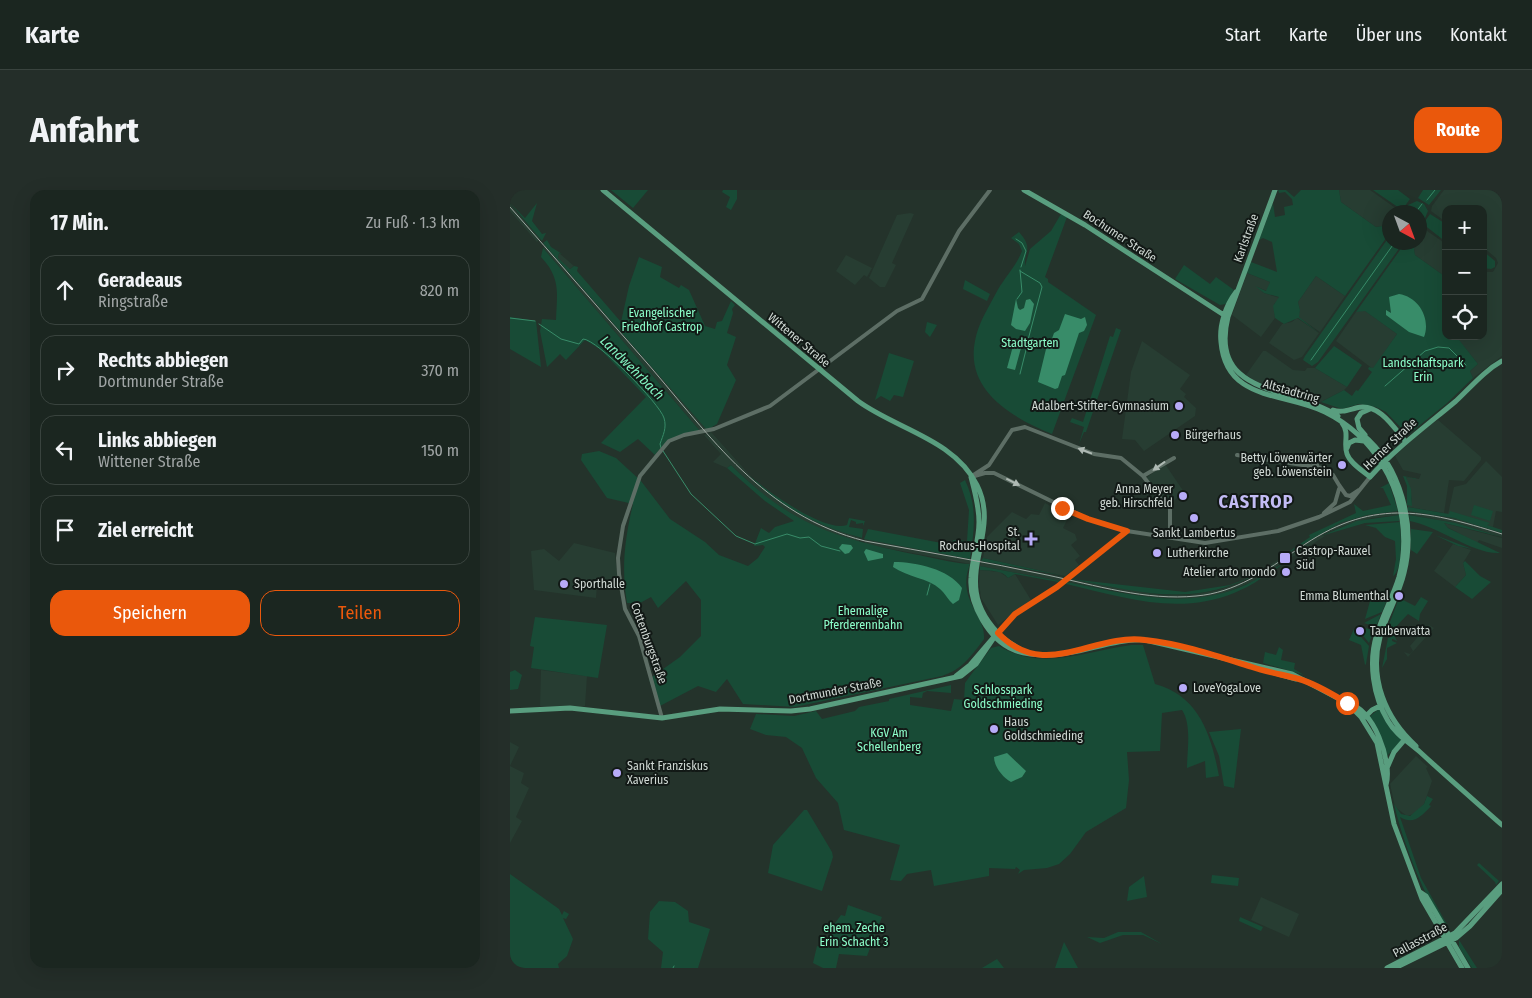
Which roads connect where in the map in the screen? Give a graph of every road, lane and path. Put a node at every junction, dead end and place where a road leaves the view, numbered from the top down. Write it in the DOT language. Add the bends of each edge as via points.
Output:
graph roads {
  1 [pos="603,190"];
  2 [pos="990,190"];
  3 [pos="1024,190"];
  4 [pos="1275,190"];
  5 [pos="1227,315"];
  6 [pos="1502,361"];
  7 [pos="820,370"];
  8 [pos="1237,374"];
  9 [pos="1328,409"];
  10 [pos="1371,409"];
  11 [pos="1340,420"];
  12 [pos="1366,440"];
  13 [pos="1405,441"];
  14 [pos="1346,450"];
  15 [pos="1237,455"];
  16 [pos="1174,458"];
  17 [pos="989,465"];
  18 [pos="965,468"];
  19 [pos="978,471"];
  20 [pos="994,473"];
  21 [pos="1143,476"];
  22 [pos="971,477"];
  23 [pos="1370,477"];
  24 [pos="1336,479"];
  25 [pos="1363,486"];
  26 [pos="1313,519"];
  27 [pos="1127,531"];
  28 [pos="1170,537"];
  29 [pos="996,634"];
  30 [pos="1349,703"];
  31 [pos="1383,705"];
  32 [pos="1372,710"];
  33 [pos="510,711"];
  34 [pos="662,718"];
  35 [pos="1364,718"];
  36 [pos="1405,739"];
  37 [pos="1411,746"];
  38 [pos="1417,749"];
  39 [pos="1382,755"];
  40 [pos="1391,758"];
  41 [pos="1386,774"];
  42 [pos="1386,785"];
  43 [pos="1502,825"];
  44 [pos="1502,884"];
  45 [pos="1502,890"];
  46 [pos="1448,940"];
  47 [pos="1387,968"];
  48 [pos="1395,968"];
  49 [pos="1462,968"];
  50 [pos="1468,968"];
  1 -- 7 [label="main road, Wittener Straße"];
  2 -- 7 [label="street, Cottenburgstraße" via="959,231 924,298 897,311"];
  3 -- 5 [label="main road, Bochumer Straße" via="1071,216"];
  4 -- 5 [label="main road, Karlstraße"];
  5 -- 8 [label="main road, Altstadtring" via="1226,350"];
  6 -- 13 [label="main road, Herner Straße"];
  7 -- 18 [label="main road, Wittener Straße" via="868,408 945,448"];
  7 -- 34 [label="street, Cottenburgstraße" via="763,410 705,432 672,439 640,476 623,526 618,558 625,609 639,636"];
  8 -- 9 [label="main road, Altstadtring" via="1257,386"];
  8 -- 11 [label="main road, Altstadtring" via="1257,392 1306,404"];
  9 -- 10 [label="main road" via="1339,412 1360,407"];
  9 -- 12 [label="main road, Altstadtring"];
  10 -- 12 [label="main road" via="1361,413 1357,419"];
  10 -- 13 [label="main road" via="1387,419"];
  11 -- 12 [label="main road, Altstadtring"];
  11 -- 14 [label="main road" via="1346,430"];
  12 -- 14 [label="main road" via="1349,443"];
  12 -- 31 [label="main road, Altstadtring" via="1396,486 1408,548 1404,573 1379,633 1376,670"];
  13 -- 23 [label="main road, Herner Straße"];
  14 -- 23 [label="main road" via="1349,458"];
  15 -- 24 [label="street" via="1285,461 1295,456 1309,459 1330,471"];
  16 -- 21 [label="street, one-way"];
  17 -- 19 [label="street"];
  17 -- 20 [label="street"];
  21 -- 17 [label="street, one-way" via="1121,458 1094,454 1028,428 1017,427 1010,432"];
  18 -- 19 [label="street"];
  18 -- 22 [label="main road, Wittener Straße"];
  19 -- 22 [label="street"];
  20 -- 22 [label="street"];
  20 -- 27 [label="street, one-way" via="1078,516"];
  21 -- 28 [label="street" via="1170,507"];
  22 -- 29 [label="main road, Wittener Straße" via="976,484 983,516 976,594"];
  23 -- 25 [label="street, Herner Straße"];
  24 -- 25 [label="street" via="1343,494 1350,496"];
  24 -- 26 [label="street" via="1339,491 1335,504"];
  25 -- 26 [label="street, Herner Straße" via="1350,502"];
  26 -- 28 [label="street, Herner Straße" via="1286,529 1205,544"];
  27 -- 28 [label="street"];
  27 -- 29 [label="street, Dortmunder Straße" via="1057,587 1015,614"];
  29 -- 30 [label="main road" via="1008,647 1024,653 1050,655 1140,640 1196,650 1299,679"];
  29 -- 34 [label="main road, Dortmunder Straße" via="973,668 964,675 797,711 720,709"];
  30 -- 32 [label="main road"];
  30 -- 35 [label="main road"];
  31 -- 32 [label="main road"];
  31 -- 36 [label="main road, Altstadtring"];
  32 -- 35 [label="main road"];
  33 -- 34 [label="main road, Dortmunder Straße" via="570,708"];
  35 -- 39 [label="main road" via="1379,743"];
  36 -- 37 [label="main road"];
  36 -- 38 [label="main road"];
  36 -- 40 [label="main road"];
  37 -- 38 [label="main road"];
  37 -- 40 [label="main road" via="1402,748"];
  38 -- 43 [label="main road"];
  39 -- 40 [label="main road"];
  39 -- 41 [label="main road"];
  39 -- 42 [label="main road"];
  40 -- 41 [label="main road"];
  41 -- 42 [label="main road"];
  42 -- 46 [label="main road" via="1396,832 1420,891 1426,896"];
  44 -- 46 [label="main road, Pallasstraße"];
  45 -- 46 [label="main road, Pallasstraße" via="1470,926"];
  46 -- 47 [label="main road, Pallasstraße"];
  46 -- 48 [label="main road, Pallasstraße"];
  46 -- 49 [label="main road"];
  46 -- 50 [label="main road"];
}
